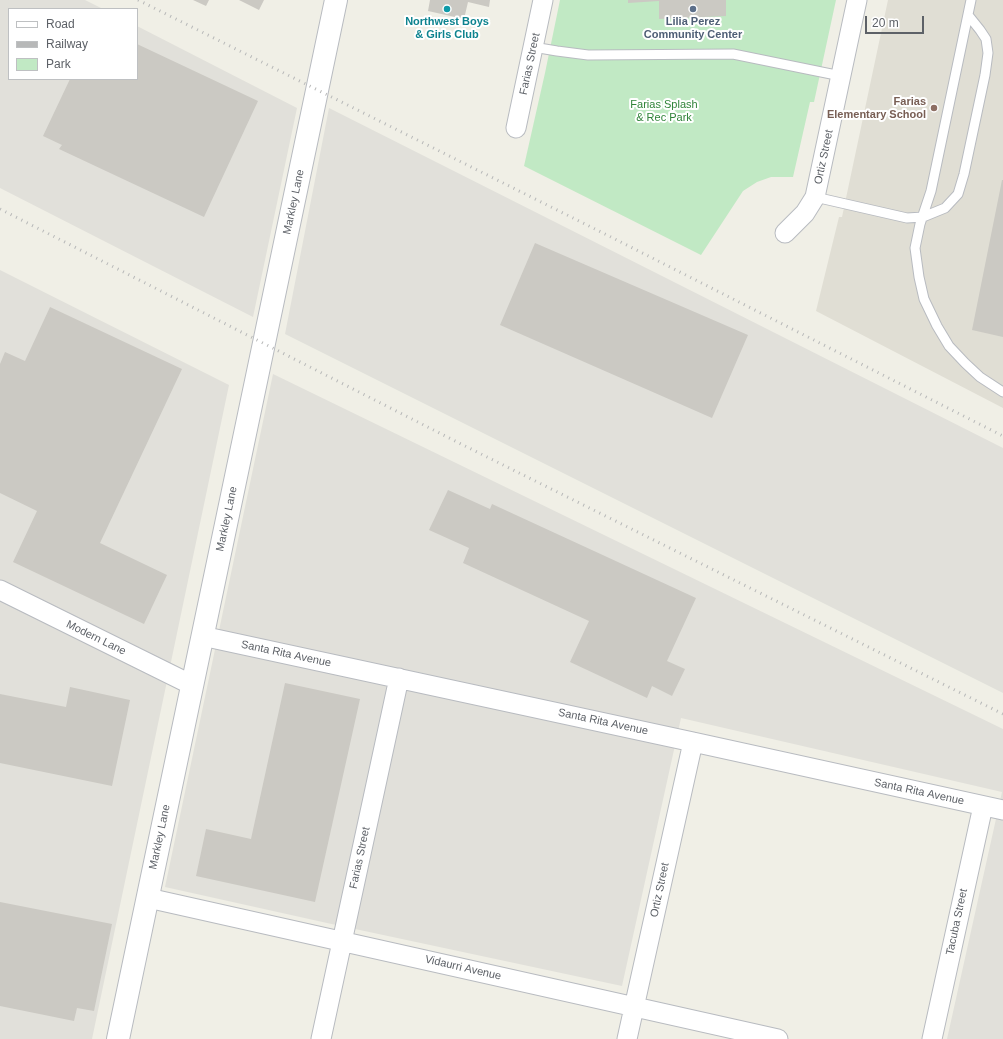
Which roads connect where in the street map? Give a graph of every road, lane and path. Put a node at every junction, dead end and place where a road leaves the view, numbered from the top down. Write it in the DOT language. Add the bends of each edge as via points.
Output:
graph roads {
  1 [pos="336,0"];
  2 [pos="543,0"];
  3 [pos="858,0"];
  4 [pos="971,0"];
  5 [pos="968,15"];
  6 [pos="533,47"];
  7 [pos="841,76"];
  8 [pos="516,128"];
  9 [pos="815,198"];
  10 [pos="923,217"];
  11 [pos="785,233"];
  12 [pos="1003,392"];
  13 [pos="0,590"];
  14 [pos="202,636"];
  15 [pos="399,678"];
  16 [pos="192,685"];
  17 [pos="693,742"];
  18 [pos="983,806"];
  19 [pos="1003,810"];
  20 [pos="148,898"];
  21 [pos="342,942"];
  22 [pos="634,1007"];
  23 [pos="118,1039"];
  24 [pos="321,1039"];
  25 [pos="627,1039"];
  26 [pos="778,1039"];
  27 [pos="932,1039"];
  1 -- 14 [label="street, Markley Lane"];
  2 -- 6 [label="street, Farias Street"];
  3 -- 7 [label="street, Ortiz Street"];
  4 -- 5 [label="lane"];
  5 -- 10 [label="lane" via="932,191"];
  5 -- 10 [label="lane" via="986,39 988,53 964,174 958,194 945,208"];
  6 -- 7 [label="lane" via="588,55 733,54"];
  6 -- 8 [label="street, Farias Street"];
  7 -- 9 [label="street, Ortiz Street"];
  9 -- 10 [label="lane" via="907,218"];
  9 -- 11 [label="street, Ortiz Street" via="805,213"];
  10 -- 12 [label="lane" via="915,248 924,300 949,346 980,377"];
  13 -- 16 [label="street, Modern Lane"];
  14 -- 15 [label="street, Santa Rita Avenue"];
  14 -- 16 [label="street, Markley Lane"];
  15 -- 17 [label="street, Santa Rita Avenue"];
  15 -- 21 [label="street, Farias Street"];
  16 -- 20 [label="street, Markley Lane"];
  17 -- 18 [label="street, Santa Rita Avenue"];
  17 -- 22 [label="street, Ortiz Street"];
  18 -- 19 [label="street, Santa Rita Avenue"];
  18 -- 27 [label="street, Tacuba Street"];
  20 -- 21 [label="street, Vidaurri Avenue"];
  20 -- 23 [label="street, Markley Lane"];
  21 -- 22 [label="street, Vidaurri Avenue"];
  21 -- 24 [label="street, Farias Street"];
  22 -- 25 [label="street, Ortiz Street"];
  22 -- 26 [label="street, Vidaurri Avenue"];
}
